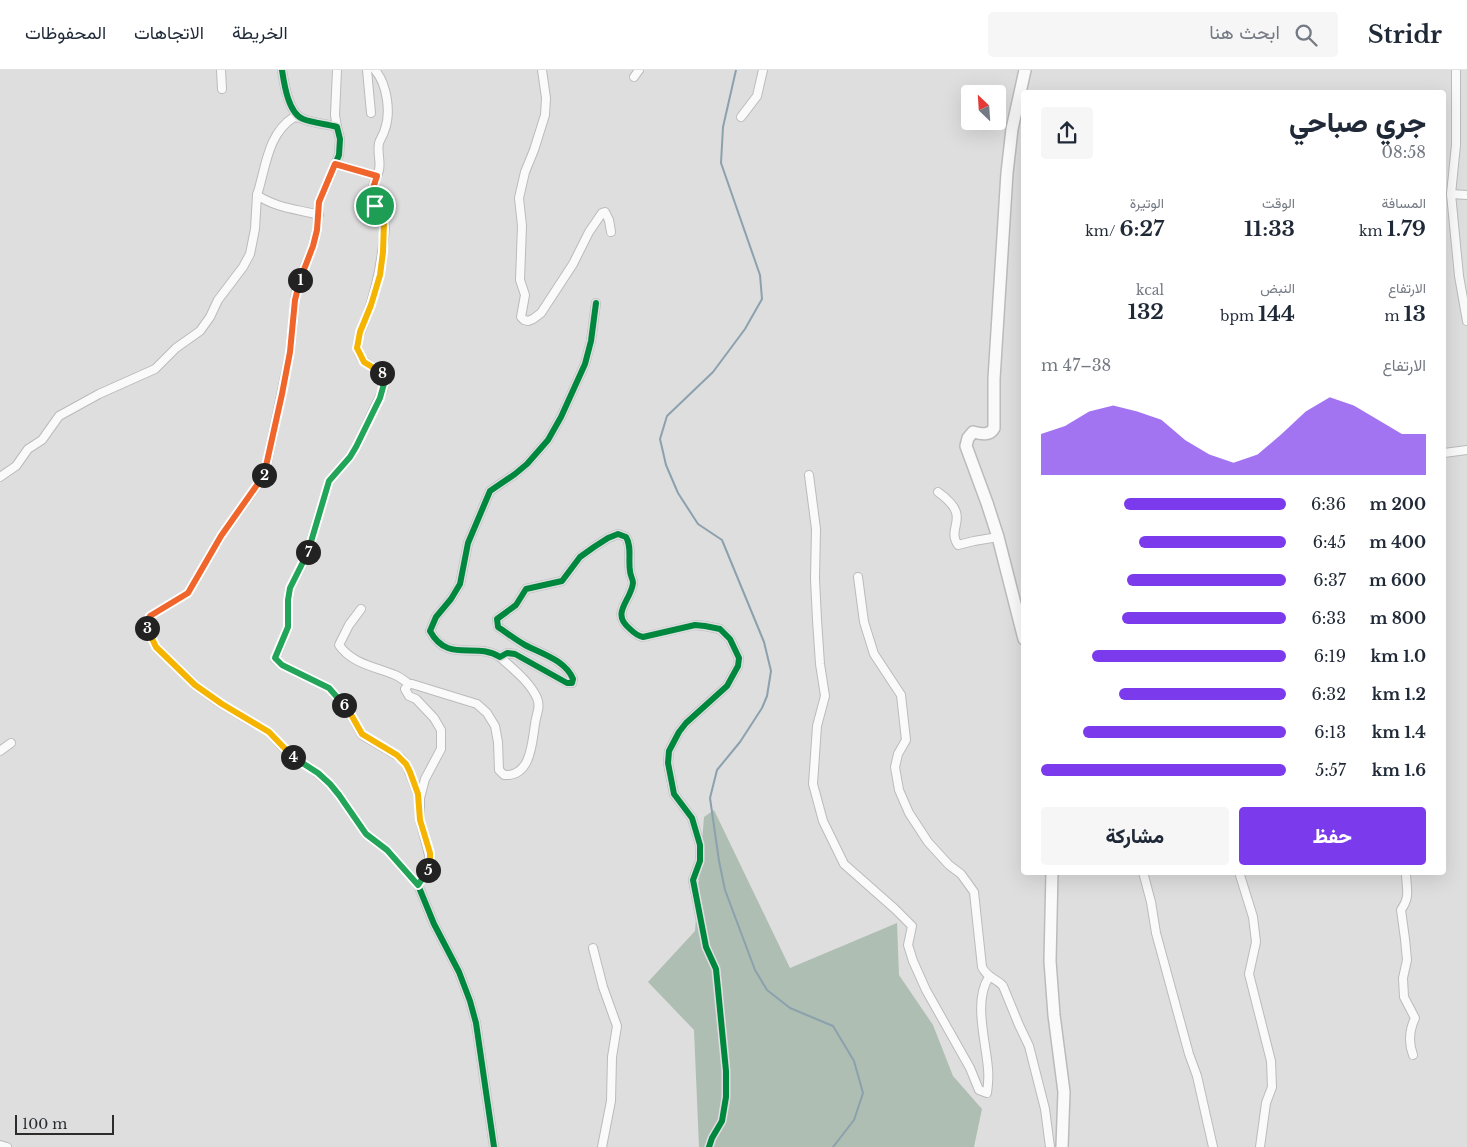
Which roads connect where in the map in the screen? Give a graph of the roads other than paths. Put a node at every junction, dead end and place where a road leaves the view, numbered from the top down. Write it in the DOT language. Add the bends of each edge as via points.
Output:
graph roads {
  1 [pos="221,70"];
  2 [pos="282,70"];
  3 [pos="337,70"];
  4 [pos="367,70"];
  5 [pos="375,70"];
  6 [pos="542,70"];
  7 [pos="639,70"];
  8 [pos="764,70"];
  9 [pos="1025,70"];
  10 [pos="1456,70"];
  11 [pos="634,78"];
  12 [pos="222,89"];
  13 [pos="371,113"];
  14 [pos="741,117"];
  15 [pos="301,118"];
  16 [pos="337,126"];
  17 [pos="335,164"];
  18 [pos="377,176"];
  19 [pos="1451,194"];
  20 [pos="257,195"];
  21 [pos="1467,195"];
  22 [pos="319,215"];
  23 [pos="611,232"];
  24 [pos="596,303"];
  25 [pos="1467,321"];
  26 [pos="1467,450"];
  27 [pos="1446,453"];
  28 [pos="808,475"];
  29 [pos="0,478"];
  30 [pos="938,492"];
  31 [pos="998,537"];
  32 [pos="858,577"];
  33 [pos="362,609"];
  34 [pos="1021,627"];
  35 [pos="500,657"];
  36 [pos="409,684"];
  37 [pos="11,743"];
  38 [pos="0,751"];
  39 [pos="420,806"];
  40 [pos="1052,875"];
  41 [pos="1145,875"];
  42 [pos="1239,875"];
  43 [pos="1406,875"];
  44 [pos="418,885"];
  45 [pos="593,948"];
  46 [pos="989,977"];
  47 [pos="1413,1055"];
  48 [pos="0,1145"];
  49 [pos="7,1147"];
  50 [pos="494,1147"];
  51 [pos="602,1147"];
  52 [pos="709,1147"];
  53 [pos="1050,1147"];
  54 [pos="1062,1147"];
  55 [pos="1213,1147"];
  56 [pos="1260,1147"];
  1 -- 12 [label="street"];
  2 -- 15 [label="street" via="287,96"];
  3 -- 16 [label="street"];
  4 -- 13 [label="street"];
  5 -- 18 [label="street" via="382,82 387,104 386,127 379,143 380,169"];
  6 -- 23 [label="street" via="545,115 519,198 522,226 520,280 525,295 521,317 528,321 541,313 573,264 589,232 605,212"];
  7 -- 11 [label="street"];
  8 -- 14 [label="street" via="757,96"];
  9 -- 31 [label="street" via="1012,129 1007,174 994,379 994,428 984,434 973,432 966,446"];
  10 -- 19 [label="street" via="1456,145"];
  15 -- 16 [label="street"];
  15 -- 20 [label="street" via="294,117 275,136"];
  16 -- 17 [label="street" via="341,147"];
  17 -- 18 [label="street"];
  17 -- 22 [label="street" via="319,202"];
  18 -- 39 [label="street" via="372,191 375,206 384,222 383,252 380,275 357,348 364,362 384,375 384,385 353,453 329,481 307,555 290,588 288,627 275,658 282,665 329,688 349,711 362,734 401,758 413,781"];
  19 -- 21 [label="street"];
  19 -- 25 [label="street" via="1458,270"];
  20 -- 22 [label="street" via="277,206"];
  20 -- 29 [label="street" via="250,254 200,331 155,369 59,416 42,440 28,449 16,466"];
  22 -- 44 [label="street" via="313,246 296,292 290,352 263,477 221,536 188,593 150,616 145,624 156,647 195,685 269,732 291,756 330,784 366,834 387,850"];
  24 -- 35 [label="street" via="584,364 561,417 548,440 527,464 490,491 468,543 460,584 430,631 435,641 454,651 492,652"];
  26 -- 27 [label="street"];
  28 -- 46 [label="street" via="816,529 817,620 825,696 817,726 813,784 823,821 844,864 912,926 908,945 926,990 979,1090 987,1093 989,1072 981,1003"];
  30 -- 31 [label="street" via="958,514 954,534 958,546"];
  31 -- 34 [label="street"];
  32 -- 46 [label="street" via="864,622 874,654 901,695 906,740 895,767 899,790 928,842 948,865 961,874 974,892 982,968"];
  33 -- 36 [label="street" via="339,645 356,660"];
  35 -- 36 [label="street" via="521,676 536,695 539,706 532,750 525,766 508,776 499,770 495,726 487,713 476,704"];
  35 -- 52 [label="street" via="506,653 515,654 572,683 571,675 556,660 498,627 497,619 516,605 526,589 562,581 580,557 618,534 626,536 629,542 633,582 621,612 627,627 643,638 694,625 720,629 730,639 739,658 733,677 679,732 669,751 668,763 674,794 692,818 700,846 700,861 693,880 706,947 716,969 726,1097 722,1121"];
  36 -- 39 [label="street" via="406,692 434,718 441,730 441,749 425,779"];
  37 -- 38 [label="street"];
  39 -- 44 [label="street" via="420,820 430,859 429,868"];
  40 -- 54 [label="street" via="1050,961 1064,1092"];
  41 -- 55 [label="street" via="1156,933"];
  42 -- 56 [label="street" via="1253,917 1256,942 1249,974 1270,1061 1272,1087 1266,1103"];
  43 -- 47 [label="street" via="1408,895 1401,910 1406,960 1403,978 1404,998 1415,1018 1410,1029"];
  44 -- 50 [label="street" via="470,1000"];
  45 -- 51 [label="street" via="617,1026 612,1057 611,1101"];
  46 -- 53 [label="street" via="1004,986 1029,1046 1045,1109"];
  48 -- 49 [label="street"];
}
